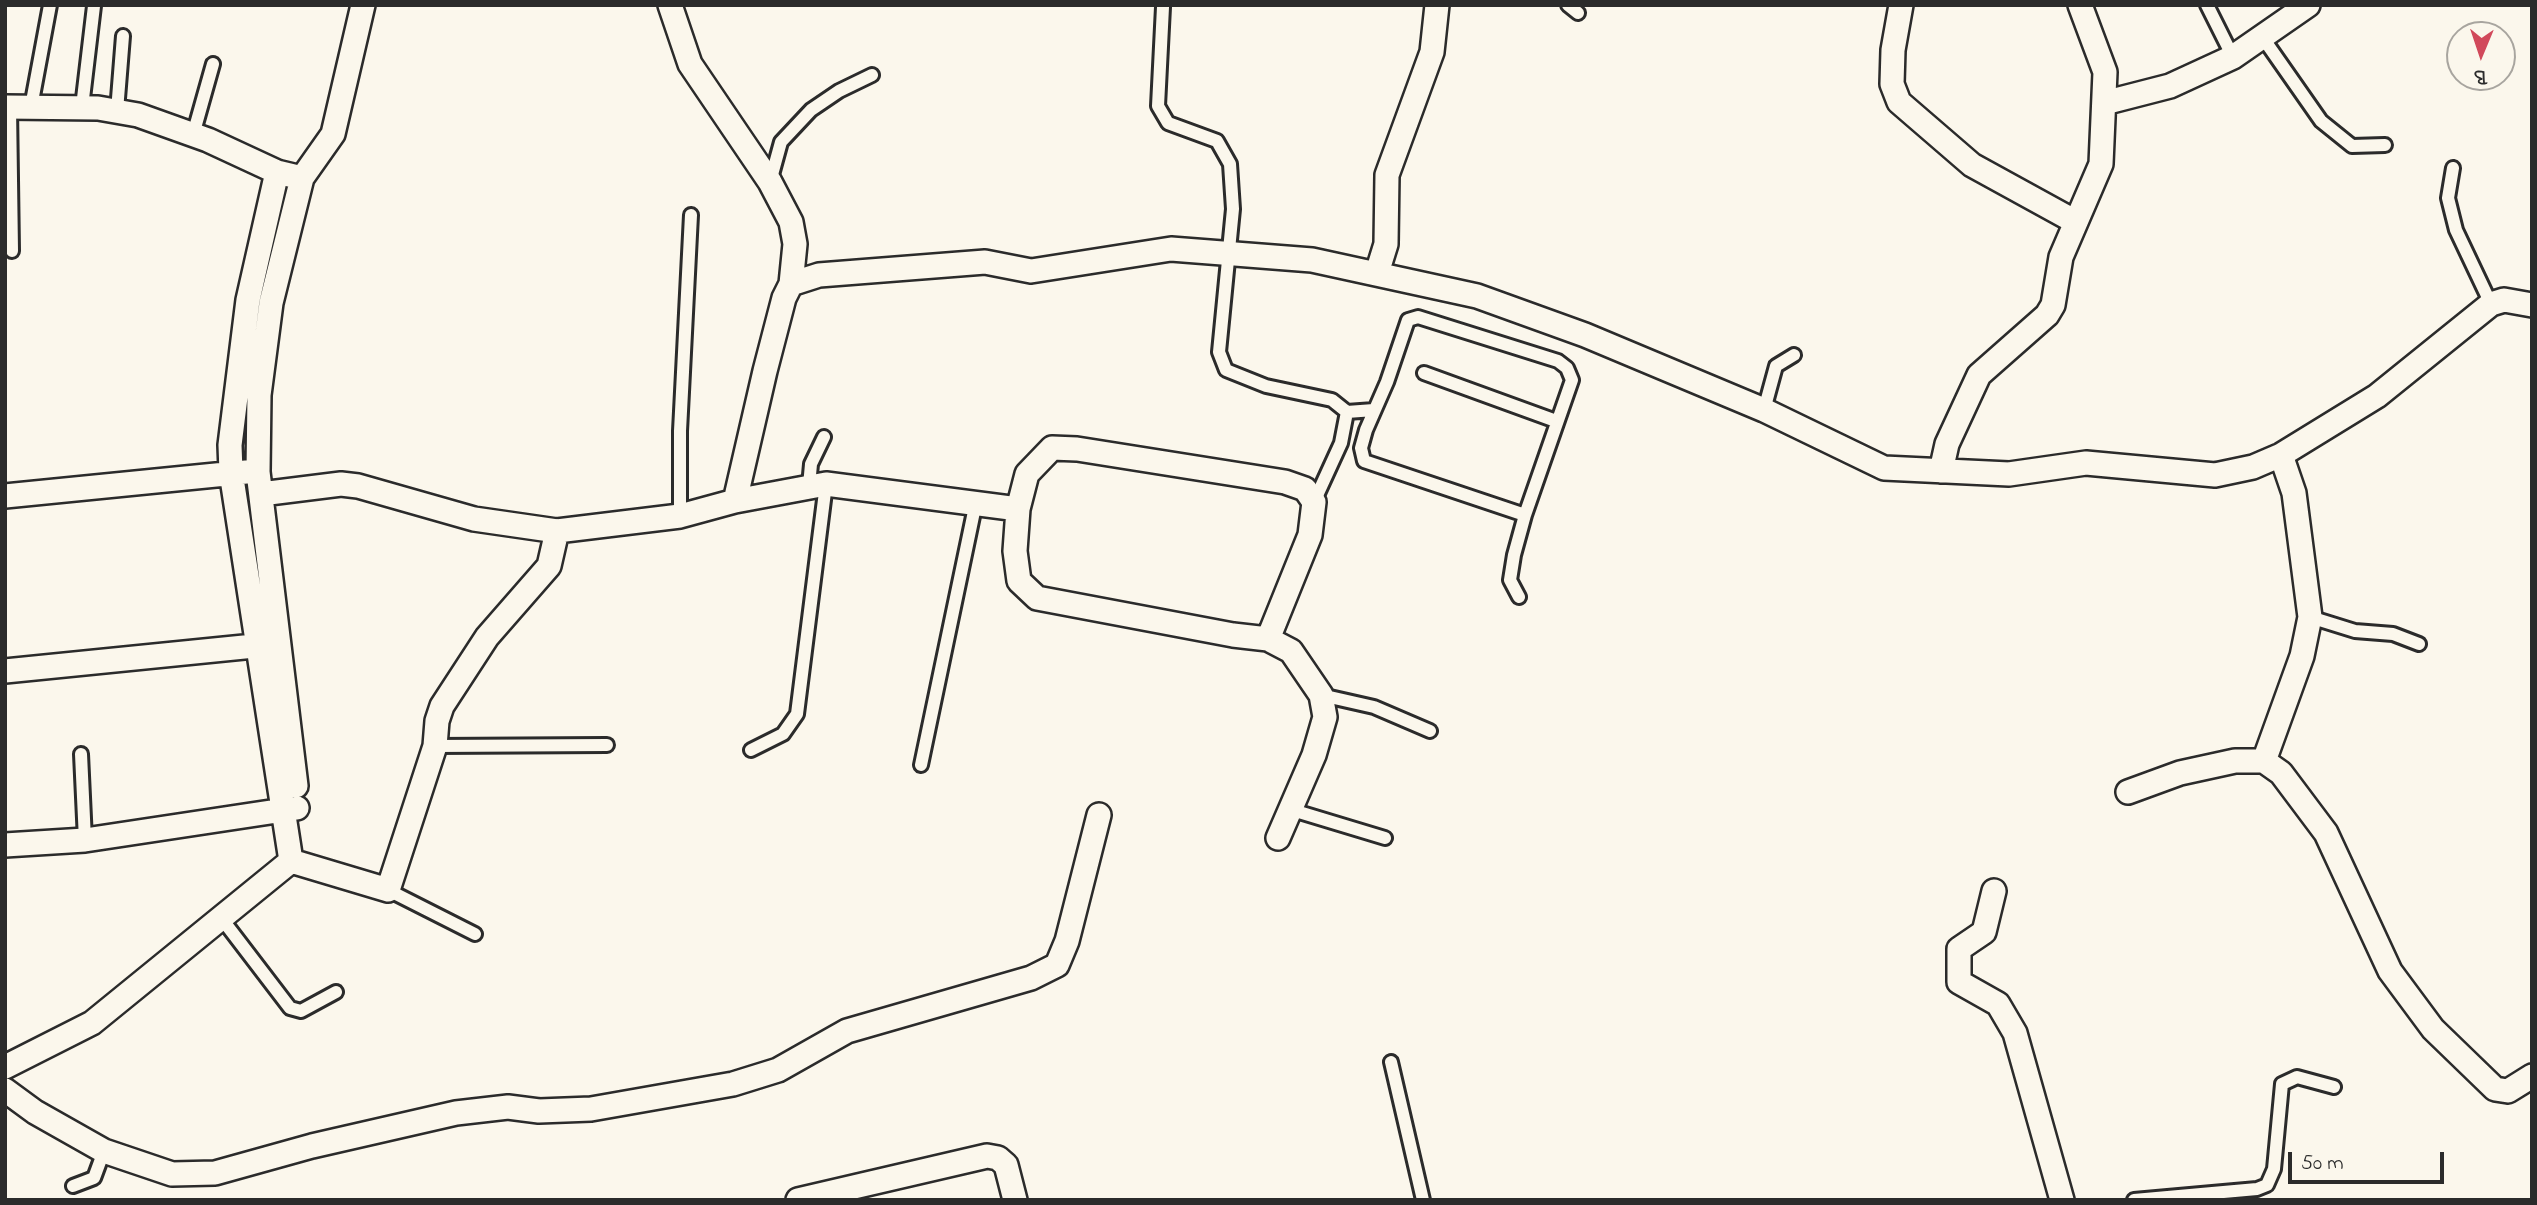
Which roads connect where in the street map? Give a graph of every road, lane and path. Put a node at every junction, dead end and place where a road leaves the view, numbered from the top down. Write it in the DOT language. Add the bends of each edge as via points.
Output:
graph roads {
  1 [pos="50,5"];
  2 [pos="363,5"];
  3 [pos="670,5"];
  4 [pos="1437,5"];
  5 [pos="1901,5"];
  6 [pos="2080,5"];
  7 [pos="2207,5"];
  8 [pos="2308,5"];
  9 [pos="94,6"];
  10 [pos="1163,7"];
  11 [pos="123,36"];
  12 [pos="2263,38"];
  13 [pos="2233,57"];
  14 [pos="213,64"];
  15 [pos="872,75"];
  16 [pos="2104,103"];
  17 [pos="15,107"];
  18 [pos="82,107"];
  19 [pos="117,111"];
  20 [pos="193,135"];
  21 [pos="2385,145"];
  22 [pos="2453,168"];
  23 [pos="277,172"];
  24 [pos="302,178"];
  25 [pos="770,182"];
  26 [pos="691,215"];
  27 [pos="2074,221"];
  28 [pos="12,251"];
  29 [pos="1230,252"];
  30 [pos="1377,273"];
  31 [pos="791,284"];
  32 [pos="260,302"];
  33 [pos="2491,304"];
  34 [pos="2532,305"];
  35 [pos="1794,355"];
  36 [pos="1424,373"];
  37 [pos="1374,410"];
  38 [pos="1764,410"];
  39 [pos="1346,412"];
  40 [pos="1556,421"];
  41 [pos="824,437"];
  42 [pos="2281,455"];
  43 [pos="1941,471"];
  44 [pos="231,472"];
  45 [pos="260,483"];
  46 [pos="818,485"];
  47 [pos="5,496"];
  48 [pos="735,501"];
  49 [pos="976,502"];
  50 [pos="1314,502"];
  51 [pos="1018,509"];
  52 [pos="1524,515"];
  53 [pos="680,516"];
  54 [pos="557,531"];
  55 [pos="1519,597"];
  56 [pos="2310,617"];
  57 [pos="1268,639"];
  58 [pos="269,644"];
  59 [pos="2419,644"];
  60 [pos="5,670"];
  61 [pos="1321,695"];
  62 [pos="1430,731"];
  63 [pos="607,745"];
  64 [pos="435,746"];
  65 [pos="751,750"];
  66 [pos="81,754"];
  67 [pos="2264,761"];
  68 [pos="921,765"];
  69 [pos="2128,792"];
  70 [pos="291,809"];
  71 [pos="1289,809"];
  72 [pos="1099,815"];
  73 [pos="1278,838"];
  74 [pos="1385,838"];
  75 [pos="85,840"];
  76 [pos="5,845"];
  77 [pos="298,863"];
  78 [pos="388,890"];
  79 [pos="1994,891"];
  80 [pos="222,919"];
  81 [pos="475,934"];
  82 [pos="336,992"];
  83 [pos="1391,1062"];
  84 [pos="5,1067"];
  85 [pos="2532,1076"];
  86 [pos="2334,1087"];
  87 [pos="5,1090"];
  88 [pos="104,1151"];
  89 [pos="73,1186"];
  90 [pos="798,1200"];
  91 [pos="1016,1200"];
  92 [pos="1423,1200"];
  93 [pos="2062,1200"];
  94 [pos="2134,1200"];
  1 -- 17 [label="lane"];
  2 -- 24 [label="street" via="333,134"];
  3 -- 25 [label="street" via="690,64"];
  4 -- 30 [label="street" via="1432,52 1388,175 1386,244"];
  5 -- 27 [label="street" via="1892,61 1892,84 1899,102 1972,165"];
  6 -- 16 [label="street" via="2103,60"];
  7 -- 13 [label="lane"];
  8 -- 12 [label="street"];
  9 -- 18 [label="lane"];
  10 -- 29 [label="lane" via="1157,106 1168,123 1216,141 1230,164"];
  11 -- 19 [label="lane"];
  12 -- 13 [label="street"];
  12 -- 21 [label="lane" via="2321,121 2352,146"];
  13 -- 16 [label="street" via="2170,86"];
  14 -- 20 [label="lane"];
  15 -- 25 [label="lane" via="839,90 804,118 782,142"];
  16 -- 27 [label="street" via="2101,164"];
  17 -- 18 [label="street"];
  17 -- 28 [label="lane"];
  18 -- 19 [label="street"];
  19 -- 20 [label="street"];
  20 -- 23 [label="street"];
  22 -- 33 [label="lane" via="2448,198 2456,230"];
  23 -- 24 [label="street"];
  23 -- 32 [label="street"];
  24 -- 32 [label="street"];
  25 -- 31 [label="street" via="791,222 795,244"];
  26 -- 53 [label="lane"];
  27 -- 43 [label="street" via="2061,257 2053,305 1979,375 1947,444"];
  29 -- 30 [label="street" via="1312,260"];
  29 -- 31 [label="street" via="1171,249 1031,271 985,262 819,275"];
  29 -- 39 [label="lane" via="1219,352 1226,370 1266,386 1332,400"];
  30 -- 38 [label="street" via="1501,305"];
  31 -- 48 [label="street"];
  32 -- 44 [label="street" via="233,409"];
  32 -- 45 [label="street"];
  33 -- 34 [label="street" via="2504,300"];
  33 -- 42 [label="street" via="2377,396"];
  35 -- 38 [label="lane" via="1776,366"];
  36 -- 40 [label="lane"];
  37 -- 39 [label="lane"];
  37 -- 40 [label="lane" via="1408,320 1418,317 1558,361 1572,380"];
  37 -- 52 [label="lane" via="1362,448 1364,461"];
  38 -- 43 [label="street" via="1868,463"];
  39 -- 50 [label="lane" via="1341,443"];
  40 -- 52 [label="lane"];
  41 -- 46 [label="lane" via="811,464"];
  42 -- 43 [label="street" via="2215,475 2086,464 2023,474"];
  42 -- 56 [label="street" via="2294,493"];
  44 -- 45 [label="street"];
  44 -- 47 [label="street"];
  44 -- 58 [label="street"];
  45 -- 54 [label="street" via="358,486 474,519"];
  45 -- 58 [label="street"];
  46 -- 48 [label="street"];
  46 -- 49 [label="street"];
  46 -- 65 [label="lane" via="797,714 782,734"];
  48 -- 53 [label="street"];
  49 -- 51 [label="street"];
  49 -- 68 [label="lane"];
  50 -- 51 [label="street" via="1305,489 1285,482 1052,448 1027,474"];
  50 -- 57 [label="street" via="1310,535"];
  51 -- 57 [label="street" via="1015,551 1019,581 1037,598"];
  52 -- 55 [label="lane" via="1510,580"];
  53 -- 54 [label="street"];
  54 -- 64 [label="street" via="549,566 488,637 442,706"];
  56 -- 59 [label="lane"];
  56 -- 67 [label="street" via="2298,667"];
  57 -- 61 [label="street" via="1291,651"];
  58 -- 60 [label="street"];
  58 -- 70 [label="street"];
  61 -- 62 [label="lane" via="1374,707"];
  61 -- 71 [label="street" via="1325,717 1314,755"];
  63 -- 64 [label="lane"];
  64 -- 78 [label="street"];
  66 -- 75 [label="lane"];
  67 -- 69 [label="street" via="2235,761 2180,773"];
  67 -- 85 [label="street" via="2288,781 2326,833 2390,971 2433,1029 2496,1088 2508,1091"];
  70 -- 75 [label="street"];
  70 -- 77 [label="street"];
  71 -- 73 [label="street"];
  71 -- 74 [label="lane"];
  72 -- 88 [label="street" via="1057,965 1031,978 846,1031 778,1070 733,1084 591,1109 508,1107 456,1114 215,1173 172,1174"];
  75 -- 76 [label="street"];
  77 -- 78 [label="street"];
  77 -- 80 [label="street"];
  78 -- 81 [label="lane"];
  79 -- 93 [label="street" via="1984,932 1959,949 1959,982 1998,1004 2015,1033"];
  80 -- 82 [label="lane" via="290,1008 301,1011"];
  80 -- 84 [label="street" via="92,1023"];
  83 -- 92 [label="lane"];
  86 -- 94 [label="lane" via="2297,1077 2282,1084 2274,1169 2267,1185"];
  87 -- 88 [label="street"];
  88 -- 89 [label="lane" via="94,1178"];
  90 -- 91 [label="street" via="987,1156 1006,1165"];
}
